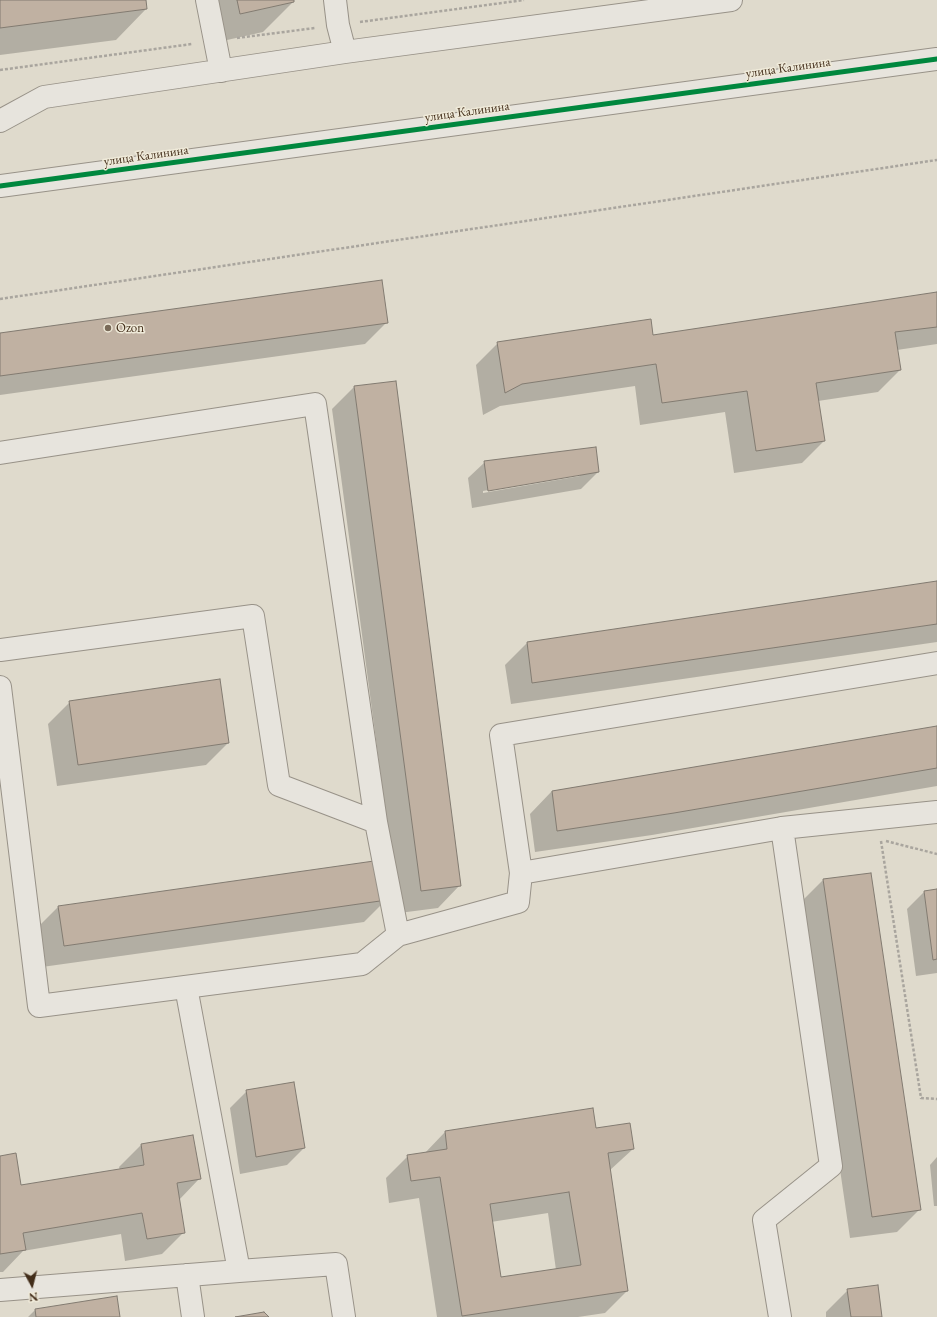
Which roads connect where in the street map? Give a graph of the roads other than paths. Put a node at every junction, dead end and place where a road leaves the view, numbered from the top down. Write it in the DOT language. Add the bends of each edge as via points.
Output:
graph roads {
  1 [pos="207,0"];
  2 [pos="336,0"];
  3 [pos="731,0"];
  4 [pos="346,52"];
  5 [pos="937,59"];
  6 [pos="221,71"];
  7 [pos="0,121"];
  8 [pos="0,186"];
  9 [pos="0,453"];
  10 [pos="0,650"];
  11 [pos="937,663"];
  12 [pos="0,687"];
  13 [pos="937,812"];
  14 [pos="376,822"];
  15 [pos="782,828"];
  16 [pos="521,873"];
  17 [pos="398,935"];
  18 [pos="186,987"];
  19 [pos="240,1271"];
  20 [pos="187,1275"];
  21 [pos="0,1290"];
  22 [pos="193,1317"];
  23 [pos="344,1317"];
  24 [pos="780,1317"];
  1 -- 6 [label="street"];
  2 -- 4 [label="street" via="338,25"];
  3 -- 4 [label="street"];
  4 -- 6 [label="street"];
  5 -- 8 [label="street, улица Калинина"];
  6 -- 7 [label="street" via="44,98"];
  9 -- 14 [label="street" via="315,404"];
  10 -- 14 [label="street" via="253,616 279,785"];
  11 -- 16 [label="street" via="501,735"];
  12 -- 18 [label="street" via="39,1006"];
  13 -- 15 [label="street"];
  14 -- 17 [label="street"];
  15 -- 16 [label="street"];
  15 -- 24 [label="street" via="831,1166 764,1220"];
  16 -- 17 [label="street" via="518,902"];
  17 -- 18 [label="street" via="362,964"];
  18 -- 19 [label="street"];
  19 -- 20 [label="street"];
  19 -- 23 [label="street" via="336,1264"];
  20 -- 21 [label="street"];
  20 -- 22 [label="street"];
}
